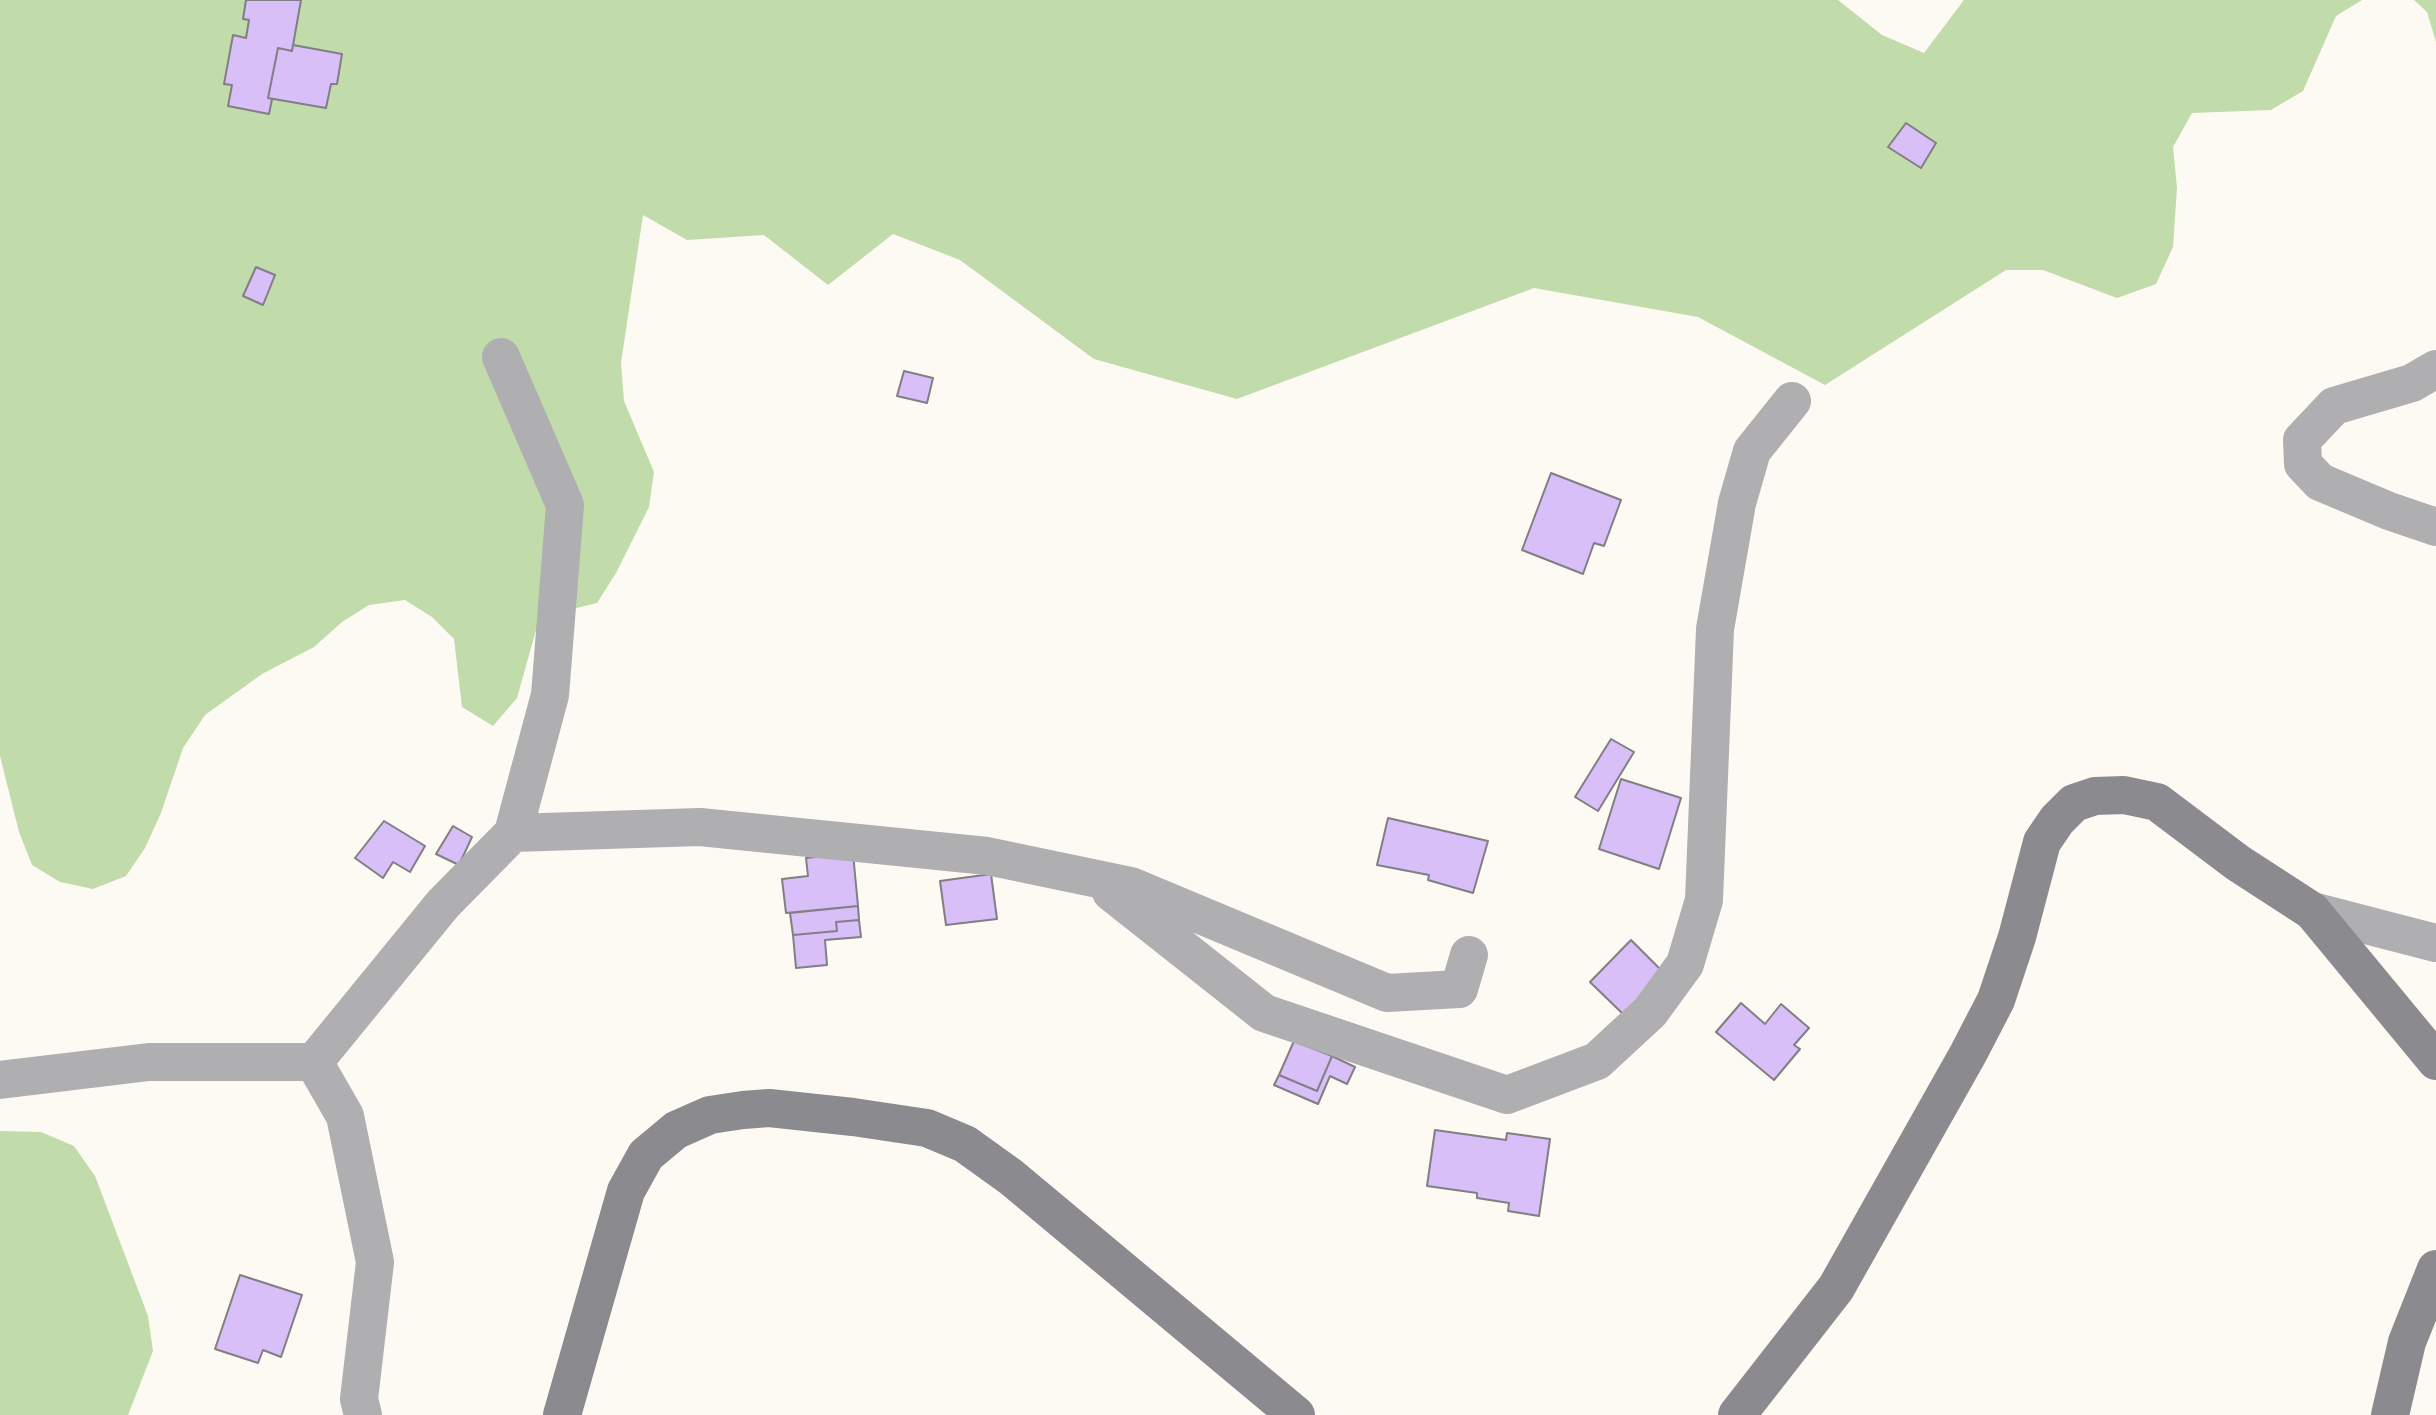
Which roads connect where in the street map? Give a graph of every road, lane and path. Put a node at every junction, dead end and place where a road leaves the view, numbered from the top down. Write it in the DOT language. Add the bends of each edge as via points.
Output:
graph roads {
  1 [pos="500,357"];
  2 [pos="2436,369"];
  3 [pos="1792,401"];
  4 [pos="2436,527"];
  5 [pos="513,834"];
  6 [pos="1093,878"];
  7 [pos="2312,911"];
  8 [pos="2436,943"];
  9 [pos="1469,955"];
  10 [pos="314,1062"];
  11 [pos="2436,1062"];
  12 [pos="0,1080"];
  13 [pos="2436,1269"];
  14 [pos="363,1415"];
  15 [pos="562,1415"];
  16 [pos="1296,1415"];
  17 [pos="1737,1415"];
  18 [pos="2390,1415"];
  1 -- 5 [label="street" via="565,505 550,695"];
  2 -- 4 [label="street" via="2412,383 2334,406 2302,440 2303,464 2320,482"];
  3 -- 6 [label="street" via="1752,451 1737,503 1715,629 1704,900 1685,964 1650,1012 1597,1061 1507,1095 1264,1013"];
  5 -- 6 [label="street" via="701,827 987,856"];
  5 -- 10 [label="street" via="443,904"];
  6 -- 9 [label="street" via="1131,886 1387,993 1459,989"];
  7 -- 8 [label="street"];
  7 -- 11 [label="street"];
  7 -- 17 [label="street" via="2157,802 2124,795 2095,796 2074,803 2042,842 1996,1000 1968,1054 1836,1288"];
  10 -- 12 [label="street" via="149,1062"];
  10 -- 14 [label="street" via="345,1116 375,1262 359,1399"];
  13 -- 18 [label="street" via="2407,1342"];
  15 -- 16 [label="street" via="626,1191 646,1155 676,1130 710,1115 769,1108 927,1128 965,1144 1011,1177"];
}
